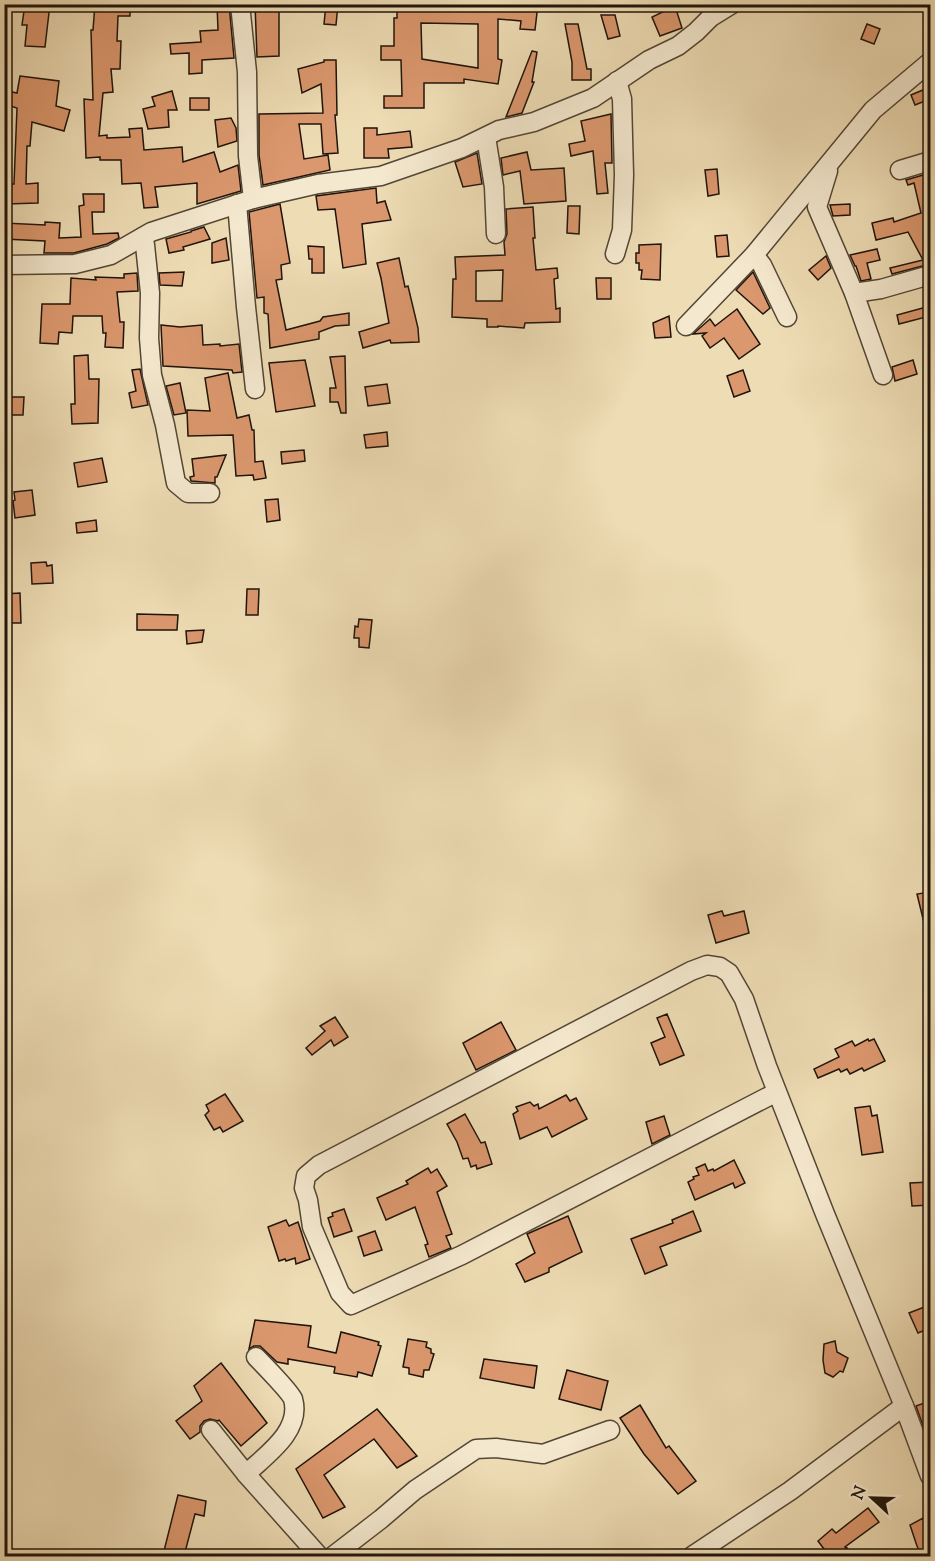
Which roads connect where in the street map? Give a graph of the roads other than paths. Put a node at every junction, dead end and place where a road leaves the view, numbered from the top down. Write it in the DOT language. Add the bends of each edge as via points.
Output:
graph roads {
  1 [pos="240,4"];
  2 [pos="732,4"];
  3 [pos="930,62"];
  4 [pos="617,81"];
  5 [pos="486,137"];
  6 [pos="831,160"];
  7 [pos="930,160"];
  8 [pos="900,170"];
  9 [pos="245,202"];
  10 [pos="794,206"];
  11 [pos="817,207"];
  12 [pos="496,234"];
  13 [pos="142,237"];
  14 [pos="615,254"];
  15 [pos="754,255"];
  16 [pos="4,265"];
  17 [pos="930,275"];
  18 [pos="854,293"];
  19 [pos="787,317"];
  20 [pos="686,327"];
  21 [pos="883,375"];
  22 [pos="255,389"];
  23 [pos="210,493"];
  24 [pos="777,1092"];
  25 [pos="256,1357"];
  26 [pos="904,1406"];
  27 [pos="212,1430"];
  28 [pos="610,1430"];
  29 [pos="246,1474"];
  30 [pos="930,1476"];
  31 [pos="319,1557"];
  32 [pos="333,1557"];
  33 [pos="692,1557"];
  1 -- 9 [label="street" via="247,72"];
  2 -- 4 [label="street" via="678,46"];
  3 -- 6 [label="street" via="873,110"];
  4 -- 5 [label="street" via="593,98"];
  4 -- 14 [label="street" via="622,99 624,175 622,231"];
  5 -- 9 [label="street" via="381,176 318,184"];
  5 -- 12 [label="street"];
  6 -- 10 [label="street"];
  6 -- 11 [label="street"];
  7 -- 8 [label="street"];
  9 -- 13 [label="street"];
  9 -- 22 [label="street" via="246,307"];
  10 -- 11 [label="street" via="807,203"];
  10 -- 15 [label="street"];
  11 -- 18 [label="street"];
  13 -- 16 [label="street" via="111,255 75,264"];
  13 -- 23 [label="street" via="150,293 152,375 176,483 188,493"];
  15 -- 19 [label="street"];
  15 -- 20 [label="street"];
  17 -- 18 [label="street"];
  18 -- 21 [label="street"];
  24 -- 24 [label="street" via="462,1255 351,1305 340,1293 312,1227 304,1188 306,1176 319,1165 707,965 729,973 744,999"];
  24 -- 26 [label="street"];
  25 -- 29 [label="street" via="292,1397 294,1412 285,1437"];
  26 -- 30 [label="street"];
  26 -- 33 [label="street" via="790,1491"];
  27 -- 29 [label="street"];
  28 -- 32 [label="street" via="543,1454 476,1449 415,1490"];
  29 -- 31 [label="street"];
}
